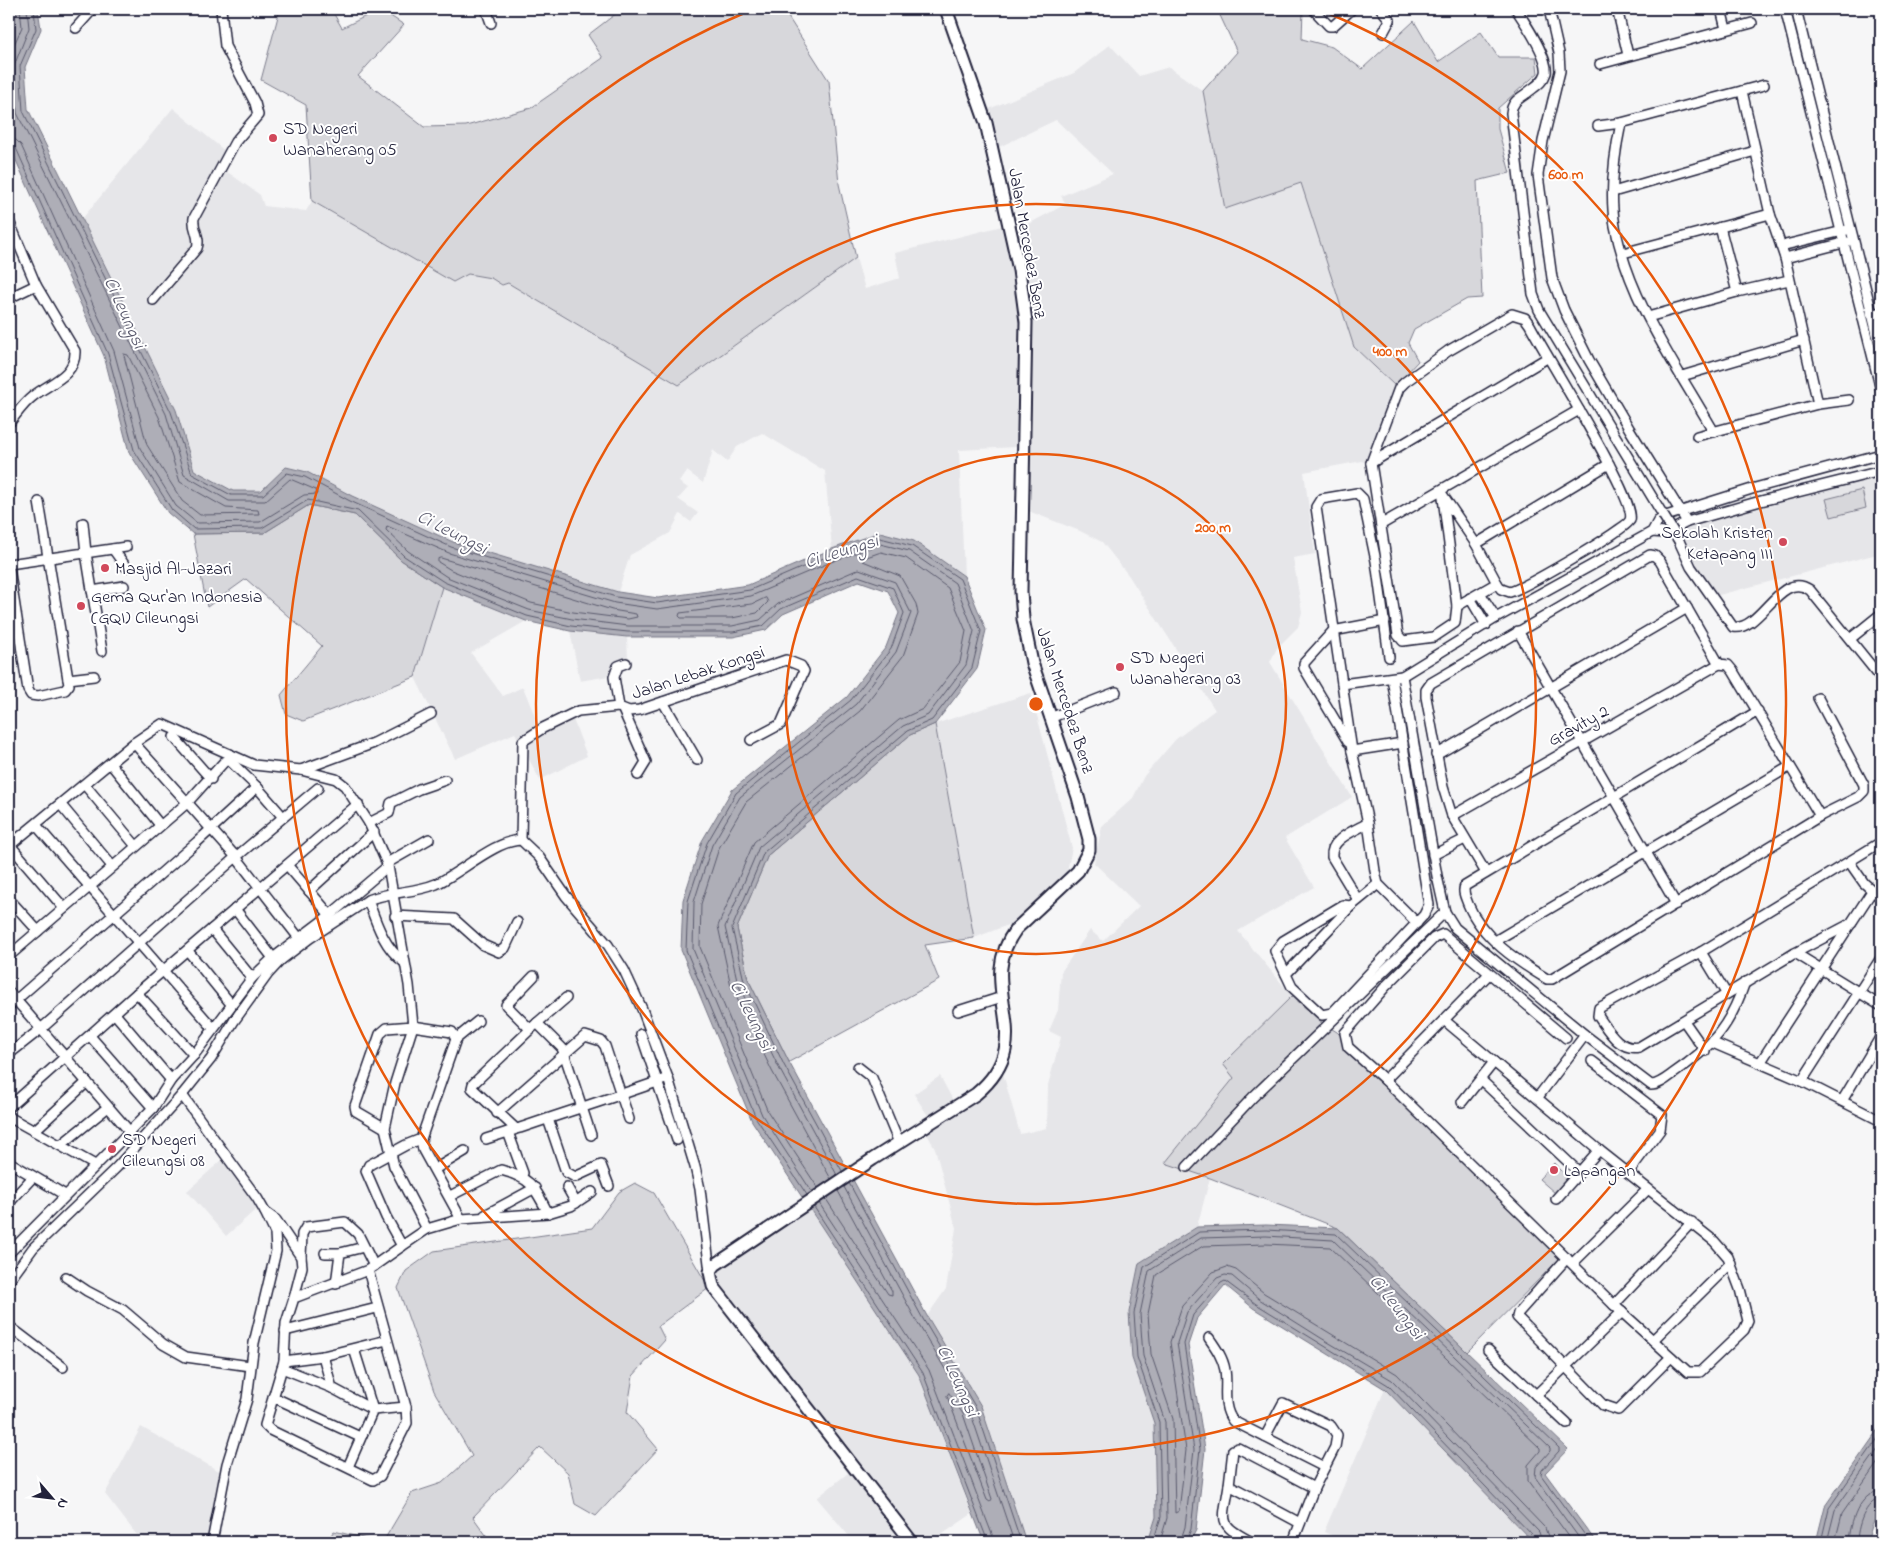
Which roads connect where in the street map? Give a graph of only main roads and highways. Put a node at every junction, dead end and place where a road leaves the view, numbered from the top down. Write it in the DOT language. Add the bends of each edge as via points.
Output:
graph roads {
  1 [pos="946,9"];
  2 [pos="912,1542"];
  1 -- 2 [label="main road, Jalan Mercedez Benz" via="986,123 1019,270 1026,322 1020,592 1027,643 1078,797 1089,850 1078,871 1016,929 1002,952 1000,968 1007,1049 989,1084 715,1265 710,1272 713,1286"];
}
